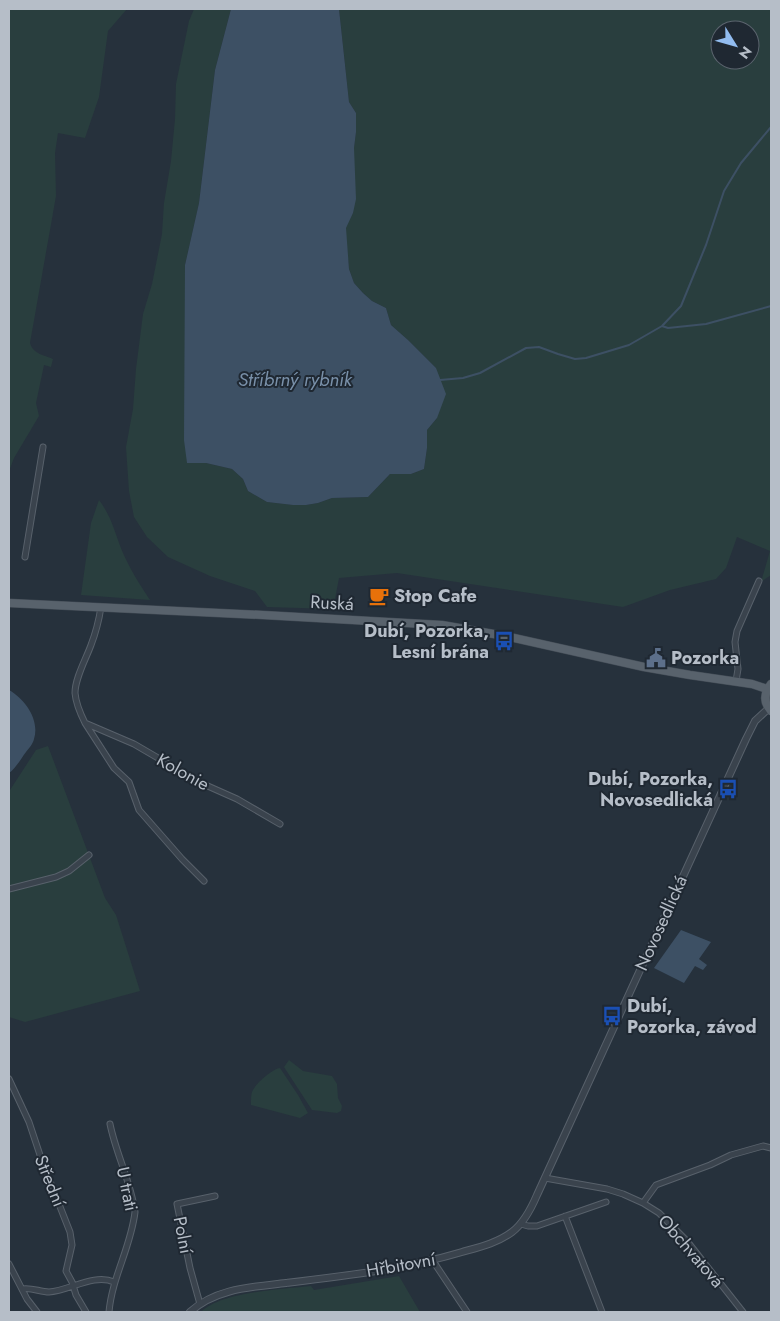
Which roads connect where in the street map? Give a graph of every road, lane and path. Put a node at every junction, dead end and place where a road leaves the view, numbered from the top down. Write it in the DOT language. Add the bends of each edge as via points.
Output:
graph roads {
  1 [pos="43,447"];
  2 [pos="25,557"];
  3 [pos="759,581"];
  4 [pos="9,603"];
  5 [pos="101,607"];
  6 [pos="736,681"];
  7 [pos="769,686"];
  8 [pos="770,709"];
  9 [pos="85,723"];
  10 [pos="280,824"];
  11 [pos="89,855"];
  12 [pos="204,881"];
  13 [pos="9,890"];
  14 [pos="9,1079"];
  15 [pos="110,1124"];
  16 [pos="771,1148"];
  17 [pos="545,1178"];
  18 [pos="215,1196"];
  19 [pos="606,1202"];
  20 [pos="643,1203"];
  21 [pos="565,1216"];
  22 [pos="521,1224"];
  23 [pos="433,1261"];
  24 [pos="9,1264"];
  25 [pos="114,1282"];
  26 [pos="73,1286"];
  27 [pos="22,1290"];
  28 [pos="200,1304"];
  29 [pos="37,1312"];
  30 [pos="86,1312"];
  31 [pos="109,1312"];
  32 [pos="190,1312"];
  33 [pos="467,1312"];
  34 [pos="602,1312"];
  35 [pos="743,1312"];
  1 -- 2 [label="street"];
  3 -- 6 [label="street" via="737,630"];
  4 -- 5 [label="main road, Ruská"];
  5 -- 6 [label="main road, Ruská" via="456,626 644,667"];
  5 -- 9 [label="street" via="75,691"];
  6 -- 7 [label="main road, Ruská"];
  7 -- 8 [label="main road" via="765,698"];
  8 -- 17 [label="street, Novosedlická" via="755,722 742,747"];
  9 -- 10 [label="street, Kolonie" via="134,744 192,779 237,799"];
  9 -- 12 [label="street" via="114,768 129,782 138,810"];
  11 -- 13 [label="street" via="56,877"];
  14 -- 26 [label="street, Střední" via="29,1122 70,1232 72,1245 66,1271"];
  15 -- 25 [label="street, U trati" via="135,1212"];
  16 -- 20 [label="street" via="763,1146 731,1155 656,1185"];
  17 -- 20 [label="street, Obchvatová" via="623,1194"];
  17 -- 22 [label="street, Novosedlická"];
  18 -- 28 [label="street, Polní" via="177,1204"];
  19 -- 21 [label="street"];
  20 -- 35 [label="street, Obchvatová" via="659,1213 687,1241"];
  21 -- 22 [label="street" via="537,1226"];
  21 -- 34 [label="street"];
  22 -- 23 [label="street, Hřbitovní" via="492,1243"];
  23 -- 28 [label="street, Hřbitovní" via="244,1288 222,1293"];
  23 -- 33 [label="street"];
  24 -- 27 [label="street"];
  25 -- 26 [label="street" via="102,1280"];
  25 -- 31 [label="street, U trati"];
  26 -- 27 [label="street" via="50,1292"];
  26 -- 30 [label="street, Střední"];
  27 -- 29 [label="street"];
  28 -- 32 [label="street, Hřbitovní"];
}
